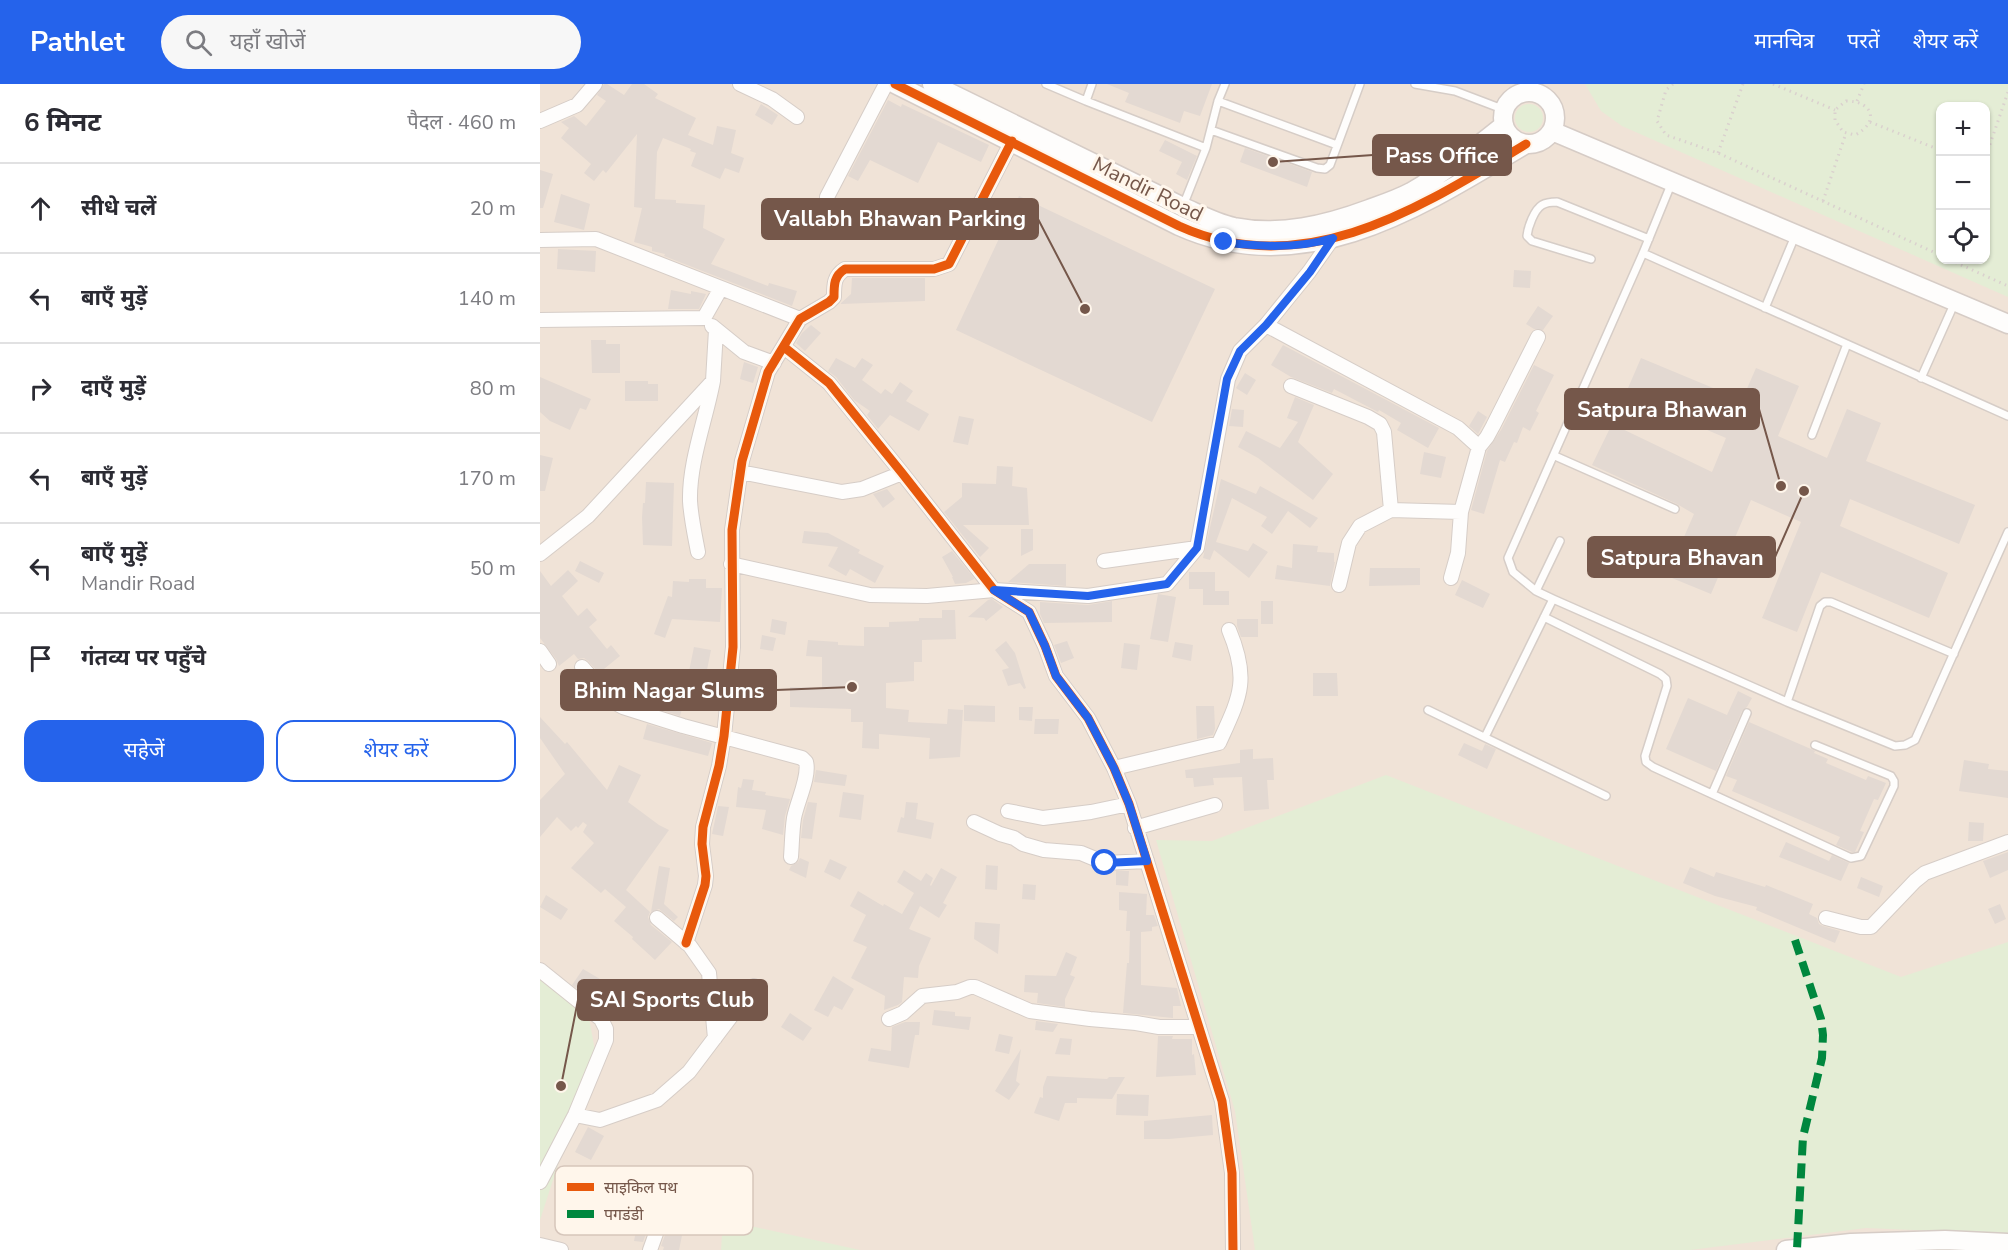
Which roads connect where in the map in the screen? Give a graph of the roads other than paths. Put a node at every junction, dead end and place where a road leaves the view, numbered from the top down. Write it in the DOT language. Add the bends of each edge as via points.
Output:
graph roads {
  1 [pos="595,84"];
  2 [pos="740,84"];
  3 [pos="886,84"];
  4 [pos="895,84"];
  5 [pos="932,84"];
  6 [pos="1046,84"];
  7 [pos="1092,84"];
  8 [pos="1225,84"];
  9 [pos="1360,84"];
  10 [pos="1419,84"];
  11 [pos="1524,88"];
  12 [pos="1544,90"];
  13 [pos="1086,101"];
  14 [pos="1218,101"];
  15 [pos="797,117"];
  16 [pos="1504,118"];
  17 [pos="540,121"];
  18 [pos="1211,129"];
  19 [pos="1552,130"];
  20 [pos="1012,141"];
  21 [pos="1526,144"];
  22 [pos="1337,145"];
  23 [pos="1206,148"];
  24 [pos="1673,181"];
  25 [pos="827,197"];
  26 [pos="1183,207"];
  27 [pos="1796,233"];
  28 [pos="1333,238"];
  29 [pos="1649,239"];
  30 [pos="540,240"];
  31 [pos="1643,253"];
  32 [pos="1591,259"];
  33 [pos="721,288"];
  34 [pos="1955,302"];
  35 [pos="1766,308"];
  36 [pos="704,318"];
  37 [pos="800,319"];
  38 [pos="540,320"];
  39 [pos="2008,324"];
  40 [pos="1266,325"];
  41 [pos="716,330"];
  42 [pos="1538,337"];
  43 [pos="1847,344"];
  44 [pos="784,347"];
  45 [pos="774,363"];
  46 [pos="1921,378"];
  47 [pos="713,381"];
  48 [pos="1291,386"];
  49 [pos="2008,416"];
  50 [pos="1812,435"];
  51 [pos="1479,447"];
  52 [pos="1555,456"];
  53 [pos="740,472"];
  54 [pos="902,473"];
  55 [pos="1674,509"];
  56 [pos="1391,510"];
  57 [pos="1461,512"];
  58 [pos="2008,532"];
  59 [pos="1560,541"];
  60 [pos="1197,548"];
  61 [pos="698,552"];
  62 [pos="540,554"];
  63 [pos="1104,561"];
  64 [pos="731,564"];
  65 [pos="1450,578"];
  66 [pos="1339,585"];
  67 [pos="994,590"];
  68 [pos="1536,591"];
  69 [pos="1553,599"];
  70 [pos="1544,617"];
  71 [pos="1229,630"];
  72 [pos="540,651"];
  73 [pos="1954,654"];
  74 [pos="549,664"];
  75 [pos="582,667"];
  76 [pos="1787,702"];
  77 [pos="1428,710"];
  78 [pos="1747,713"];
  79 [pos="724,736"];
  80 [pos="1485,737"];
  81 [pos="1815,745"];
  82 [pos="1114,768"];
  83 [pos="1712,794"];
  84 [pos="1606,796"];
  85 [pos="1129,804"];
  86 [pos="1215,806"];
  87 [pos="1008,811"];
  88 [pos="974,822"];
  89 [pos="1135,828"];
  90 [pos="2008,842"];
  91 [pos="791,857"];
  92 [pos="1147,861"];
  93 [pos="657,918"];
  94 [pos="1826,918"];
  95 [pos="686,943"];
  96 [pos="540,970"];
  97 [pos="754,987"];
  98 [pos="889,1019"];
  99 [pos="1199,1027"];
  100 [pos="715,1038"];
  101 [pos="575,1115"];
  102 [pos="542,1175"];
  103 [pos="655,1235"];
  104 [pos="2008,1243"];
  105 [pos="540,1245"];
  106 [pos="561,1250"];
  107 [pos="650,1250"];
  108 [pos="1233,1250"];
  109 [pos="1786,1250"];
  1 -- 17 [label="street" via="577,105"];
  2 -- 15 [label="street" via="772,99"];
  3 -- 25 [label="street"];
  4 -- 20 [label="street, Mandir Road"];
  5 -- 26 [label="street, Mandir Road"];
  6 -- 13 [label="lane"];
  7 -- 13 [label="lane"];
  8 -- 14 [label="lane"];
  9 -- 22 [label="lane"];
  10 -- 16 [label="lane" via="1455,91"];
  11 -- 12 [label="street" via="1532,92"];
  11 -- 16 [label="street" via="1513,98"];
  12 -- 19 [label="street" via="1554,111"];
  13 -- 23 [label="lane"];
  14 -- 18 [label="lane"];
  14 -- 22 [label="lane"];
  16 -- 21 [label="street" via="1509,134"];
  16 -- 26 [label="street, Mandir Road" via="1458,162 1395,200 1345,218 1279,230 1234,227"];
  18 -- 22 [label="lane" via="1317,168 1330,165"];
  18 -- 23 [label="lane"];
  19 -- 21 [label="street" via="1537,143"];
  19 -- 24 [label="street"];
  20 -- 28 [label="street, Mandir Road" via="1210,239 1282,246"];
  20 -- 37 [label="street" via="949,264 934,269 845,269 834,281 834,297"];
  21 -- 28 [label="street, Mandir Road" via="1422,205"];
  23 -- 26 [label="lane"];
  24 -- 27 [label="street"];
  24 -- 29 [label="lane"];
  27 -- 34 [label="street"];
  27 -- 35 [label="lane"];
  28 -- 40 [label="street"];
  29 -- 31 [label="lane"];
  29 -- 32 [label="lane" via="1557,202 1543,204 1527,236 1532,241"];
  30 -- 33 [label="street" via="596,239"];
  31 -- 35 [label="lane"];
  31 -- 52 [label="lane"];
  33 -- 36 [label="street"];
  33 -- 37 [label="street"];
  34 -- 39 [label="street"];
  34 -- 46 [label="lane"];
  35 -- 43 [label="lane"];
  36 -- 38 [label="street"];
  36 -- 41 [label="street"];
  37 -- 44 [label="street"];
  40 -- 51 [label="street" via="1458,428"];
  40 -- 60 [label="street" via="1240,351 1227,379"];
  41 -- 45 [label="street" via="744,352"];
  41 -- 47 [label="street"];
  42 -- 51 [label="street"];
  43 -- 46 [label="lane"];
  43 -- 50 [label="lane"];
  44 -- 45 [label="street"];
  44 -- 54 [label="street" via="829,383"];
  45 -- 53 [label="street"];
  46 -- 49 [label="lane"];
  47 -- 61 [label="street" via="691,484"];
  47 -- 62 [label="street" via="588,516"];
  48 -- 56 [label="street" via="1380,424"];
  51 -- 57 [label="street"];
  52 -- 55 [label="lane"];
  52 -- 68 [label="lane" via="1508,558 1513,572"];
  53 -- 54 [label="street" via="842,492 862,489"];
  53 -- 64 [label="street"];
  54 -- 67 [label="street"];
  56 -- 57 [label="street"];
  56 -- 66 [label="street" via="1360,526 1349,543"];
  57 -- 65 [label="street" via="1458,553"];
  58 -- 73 [label="lane"];
  59 -- 68 [label="lane"];
  60 -- 63 [label="street"];
  60 -- 67 [label="street" via="1167,584 1088,596"];
  64 -- 67 [label="street" via="870,595 927,596"];
  64 -- 79 [label="street" via="733,647"];
  67 -- 82 [label="street" via="1029,612 1056,676 1088,718"];
  68 -- 69 [label="lane"];
  69 -- 70 [label="lane"];
  69 -- 76 [label="lane"];
  70 -- 80 [label="lane"];
  70 -- 83 [label="lane" via="1666,679 1646,762"];
  71 -- 82 [label="street" via="1238,652 1241,684 1236,706 1218,743"];
  72 -- 74 [label="street"];
  73 -- 76 [label="lane" via="1915,740 1905,745 1895,746"];
  73 -- 76 [label="lane" via="1825,602 1820,606"];
  75 -- 79 [label="street" via="612,701"];
  77 -- 80 [label="lane"];
  78 -- 83 [label="lane"];
  79 -- 91 [label="street" via="806,762 807,776 794,820"];
  79 -- 95 [label="street" via="703,827 705,885"];
  80 -- 84 [label="lane"];
  81 -- 83 [label="lane" via="1891,776 1894,781 1861,856 1851,858"];
  82 -- 85 [label="street"];
  85 -- 87 [label="street" via="1043,818"];
  85 -- 89 [label="street"];
  86 -- 89 [label="street"];
  88 -- 92 [label="street" via="1044,850 1082,853 1111,864"];
  89 -- 92 [label="street"];
  90 -- 94 [label="street" via="1925,873 1871,927"];
  92 -- 99 [label="street"];
  93 -- 95 [label="street"];
  95 -- 100 [label="street" via="709,974"];
  96 -- 101 [label="street" via="601,1019 606,1029 606,1040"];
  97 -- 100 [label="street"];
  98 -- 99 [label="street" via="903,1013 922,996 975,987 1030,1011 1159,1027"];
  99 -- 108 [label="street" via="1222,1101 1232,1173"];
  100 -- 101 [label="street" via="689,1072 657,1100 600,1120"];
  101 -- 102 [label="street"];
  103 -- 107 [label="street"];
  104 -- 109 [label="street" via="1945,1240"];
  105 -- 106 [label="street"];
}
